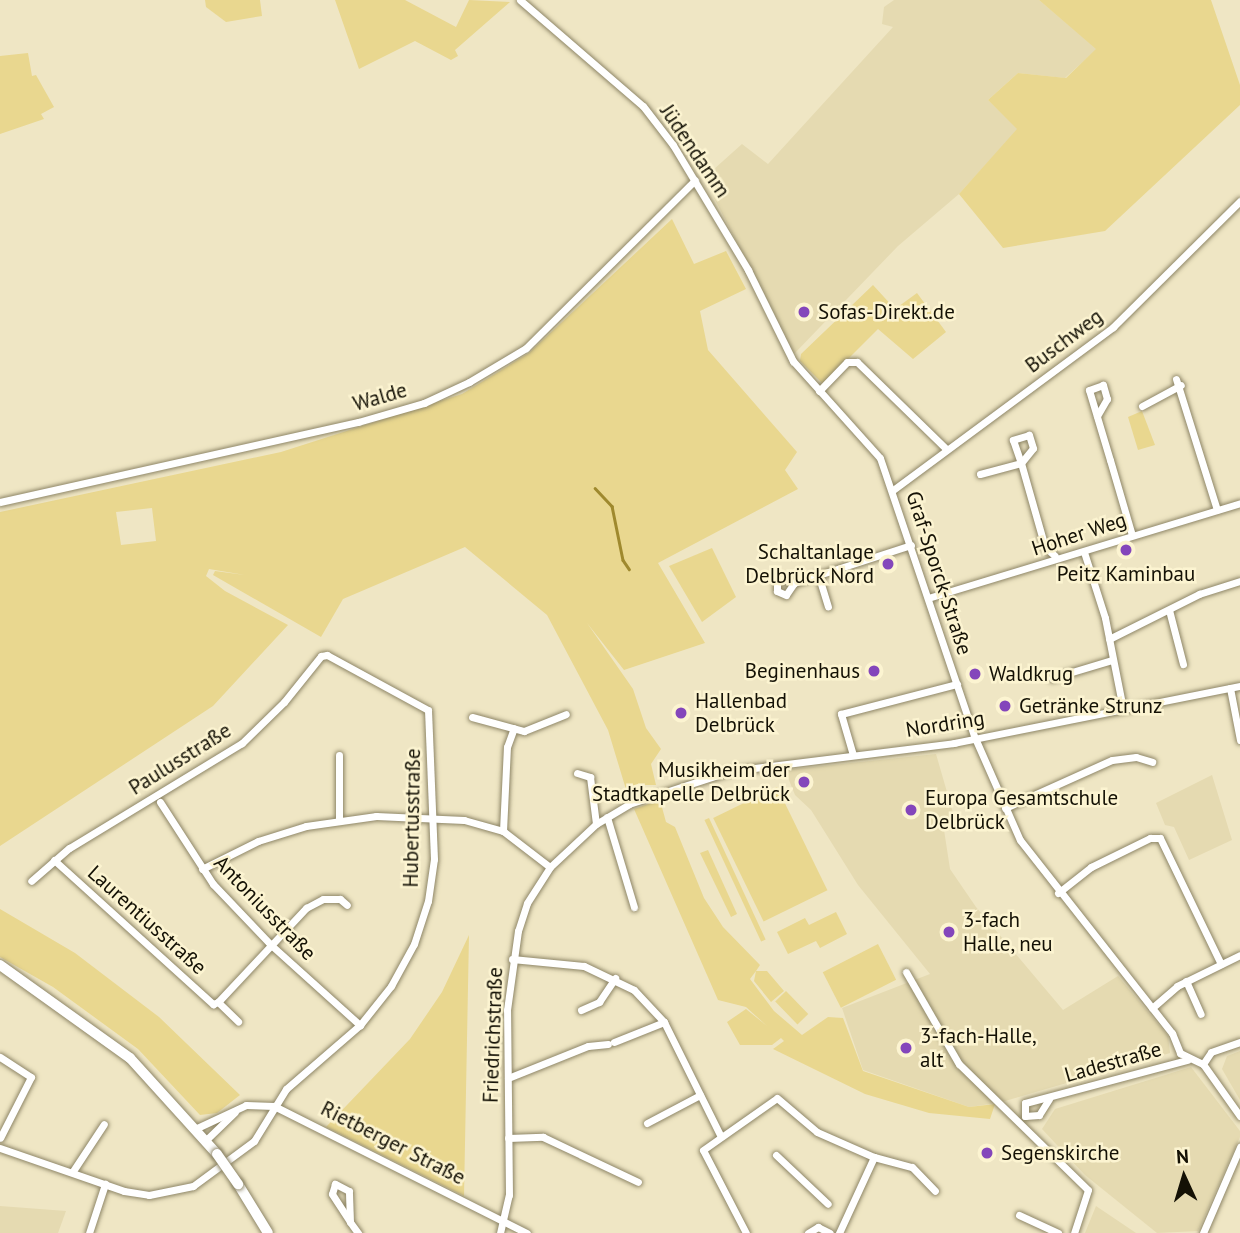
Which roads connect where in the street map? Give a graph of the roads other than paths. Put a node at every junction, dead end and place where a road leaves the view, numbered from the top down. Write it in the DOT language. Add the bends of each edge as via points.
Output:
graph roads {
  1 [pos="520,0"];
  2 [pos="695,180"];
  3 [pos="1240,201"];
  4 [pos="793,361"];
  5 [pos="819,391"];
  6 [pos="1142,407"];
  7 [pos="1097,416"];
  8 [pos="946,449"];
  9 [pos="980,474"];
  10 [pos="893,490"];
  11 [pos="0,502"];
  12 [pos="1240,503"];
  13 [pos="1217,510"];
  14 [pos="1132,535"];
  15 [pos="911,545"];
  16 [pos="1084,552"];
  17 [pos="1055,556"];
  18 [pos="818,574"];
  19 [pos="1240,581"];
  20 [pos="794,583"];
  21 [pos="928,598"];
  22 [pos="828,607"];
  23 [pos="1169,610"];
  24 [pos="1109,639"];
  25 [pos="333,658"];
  26 [pos="1112,660"];
  27 [pos="1183,664"];
  28 [pos="1052,678"];
  29 [pos="957,684"];
  30 [pos="1240,686"];
  31 [pos="1230,688"];
  32 [pos="1123,709"];
  33 [pos="566,714"];
  34 [pos="472,717"];
  35 [pos="513,728"];
  36 [pos="1239,728"];
  37 [pos="975,738"];
  38 [pos="1240,740"];
  39 [pos="339,755"];
  40 [pos="853,755"];
  41 [pos="1152,762"];
  42 [pos="577,774"];
  43 [pos="162,790"];
  44 [pos="151,798"];
  45 [pos="160,803"];
  46 [pos="1005,808"];
  47 [pos="435,817"];
  48 [pos="607,817"];
  49 [pos="339,820"];
  50 [pos="596,824"];
  51 [pos="503,831"];
  52 [pos="54,860"];
  53 [pos="551,867"];
  54 [pos="202,869"];
  55 [pos="31,881"];
  56 [pos="1058,892"];
  57 [pos="347,905"];
  58 [pos="634,907"];
  59 [pos="271,944"];
  60 [pos="1240,955"];
  61 [pos="512,959"];
  62 [pos="1221,964"];
  63 [pos="0,965"];
  64 [pos="906,972"];
  65 [pos="615,978"];
  66 [pos="1186,981"];
  67 [pos="218,1002"];
  68 [pos="1152,1008"];
  69 [pos="581,1010"];
  70 [pos="1201,1013"];
  71 [pos="238,1021"];
  72 [pos="664,1022"];
  73 [pos="360,1025"];
  74 [pos="1240,1042"];
  75 [pos="0,1057"];
  76 [pos="1187,1060"];
  77 [pos="1203,1064"];
  78 [pos="508,1078"];
  79 [pos="700,1095"];
  80 [pos="1049,1098"];
  81 [pos="274,1106"];
  82 [pos="238,1109"];
  83 [pos="1240,1116"];
  84 [pos="1023,1119"];
  85 [pos="647,1123"];
  86 [pos="104,1124"];
  87 [pos="197,1128"];
  88 [pos="721,1137"];
  89 [pos="0,1138"];
  90 [pos="508,1138"];
  91 [pos="206,1140"];
  92 [pos="1240,1147"];
  93 [pos="0,1149"];
  94 [pos="776,1155"];
  95 [pos="874,1157"];
  96 [pos="73,1171"];
  97 [pos="638,1182"];
  98 [pos="105,1184"];
  99 [pos="935,1191"];
  100 [pos="828,1204"];
  101 [pos="1019,1215"];
  102 [pos="350,1222"];
  103 [pos="505,1222"];
  104 [pos="89,1233"];
  105 [pos="268,1233"];
  106 [pos="358,1233"];
  107 [pos="500,1233"];
  108 [pos="527,1233"];
  109 [pos="746,1233"];
  110 [pos="808,1233"];
  111 [pos="830,1233"];
  112 [pos="839,1233"];
  113 [pos="1058,1233"];
  114 [pos="1074,1233"];
  115 [pos="1203,1233"];
  1 -- 2 [label="street, Jüdendamm" via="643,106"];
  2 -- 4 [label="street, Jüdendamm" via="748,270"];
  2 -- 11 [label="street, Walde" via="526,348 470,382 424,403 334,428"];
  3 -- 8 [label="street, Buschweg" via="1113,327"];
  4 -- 5 [label="street, Graf-Sporck-Straße"];
  5 -- 8 [label="street" via="848,362 857,362"];
  5 -- 10 [label="street, Graf-Sporck-Straße" via="868,442"];
  6 -- 13 [label="street" via="1178,382"];
  7 -- 14 [label="street"];
  8 -- 10 [label="street, Buschweg"];
  9 -- 17 [label="street" via="1021,463 1045,547"];
  10 -- 15 [label="street, Graf-Sporck-Straße"];
  12 -- 13 [label="street, Hoher Weg"];
  13 -- 14 [label="street, Hoher Weg"];
  14 -- 16 [label="street, Hoher Weg"];
  15 -- 18 [label="street"];
  15 -- 21 [label="street, Graf-Sporck-Straße"];
  16 -- 17 [label="street, Hoher Weg"];
  16 -- 24 [label="street"];
  17 -- 21 [label="street, Hoher Weg" via="1052,562"];
  18 -- 20 [label="street"];
  18 -- 22 [label="street"];
  19 -- 23 [label="street"];
  21 -- 29 [label="street, Graf-Sporck-Straße"];
  23 -- 24 [label="street"];
  23 -- 27 [label="street"];
  24 -- 26 [label="street"];
  25 -- 43 [label="street, Paulusstraße" via="321,656 284,702 242,743"];
  25 -- 47 [label="street, Hubertusstraße" via="428,710"];
  26 -- 28 [label="street"];
  26 -- 32 [label="street"];
  29 -- 37 [label="street, Graf-Sporck-Straße"];
  29 -- 40 [label="street" via="841,714"];
  30 -- 31 [label="street, Nordring"];
  31 -- 32 [label="street, Nordring"];
  31 -- 36 [label="street"];
  32 -- 37 [label="street, Nordring"];
  33 -- 35 [label="street" via="524,731"];
  34 -- 35 [label="street"];
  35 -- 51 [label="street" via="507,747"];
  36 -- 38 [label="street"];
  37 -- 40 [label="street, Nordring"];
  37 -- 46 [label="street, Graf-Sporck-Straße"];
  39 -- 49 [label="street"];
  40 -- 48 [label="street, Nordring" via="730,771 629,804"];
  41 -- 46 [label="street" via="1136,757 1112,760"];
  42 -- 50 [label="street" via="590,777"];
  43 -- 44 [label="street, Paulusstraße"];
  43 -- 45 [label="street"];
  44 -- 45 [label="street"];
  44 -- 52 [label="street, Paulusstraße"];
  45 -- 54 [label="street, Antoniusstraße"];
  46 -- 56 [label="street, Graf-Sporck-Straße" via="1020,840"];
  47 -- 49 [label="street"];
  47 -- 51 [label="street"];
  47 -- 73 [label="street, Hubertusstraße" via="428,901 414,944 391,986"];
  48 -- 50 [label="street"];
  48 -- 58 [label="street"];
  49 -- 54 [label="street" via="258,841"];
  50 -- 53 [label="street, Friedrichstraße"];
  51 -- 53 [label="street"];
  52 -- 55 [label="street, Paulusstraße"];
  52 -- 67 [label="street, Laurentiusstraße" via="213,1004"];
  53 -- 61 [label="street, Friedrichstraße" via="527,903"];
  54 -- 59 [label="street, Antoniusstraße"];
  56 -- 62 [label="street" via="1091,867 1150,838 1160,838"];
  56 -- 68 [label="street, Graf-Sporck-Straße"];
  57 -- 59 [label="street" via="340,899 323,899 306,908"];
  59 -- 67 [label="street"];
  59 -- 73 [label="street, Antoniusstraße"];
  60 -- 62 [label="street"];
  61 -- 65 [label="street" via="584,965"];
  61 -- 78 [label="street, Friedrichstraße"];
  62 -- 66 [label="street"];
  63 -- 87 [label="main road" via="130,1058"];
  64 -- 84 [label="street" via="959,1064"];
  65 -- 69 [label="street" via="599,1002"];
  65 -- 72 [label="street"];
  66 -- 68 [label="street"];
  66 -- 70 [label="street"];
  67 -- 71 [label="street, Laurentiusstraße"];
  68 -- 76 [label="street, Graf-Sporck-Straße"];
  72 -- 78 [label="street"];
  72 -- 79 [label="street"];
  73 -- 81 [label="street, Hubertusstraße" via="341,1046 297,1077"];
  74 -- 77 [label="street" via="1211,1052"];
  75 -- 89 [label="street" via="31,1077"];
  76 -- 77 [label="street"];
  76 -- 80 [label="street, Ladestraße"];
  77 -- 83 [label="street"];
  78 -- 90 [label="street, Friedrichstraße"];
  79 -- 85 [label="street"];
  79 -- 88 [label="street"];
  80 -- 84 [label="street, Ladestraße" via="1039,1115"];
  80 -- 84 [label="street, Ladestraße" via="1025,1103"];
  81 -- 82 [label="street" via="257,1102"];
  81 -- 98 [label="street, Hubertusstraße" via="254,1141 186,1190 149,1195"];
  81 -- 103 [label="street, Rietberger Straße"];
  82 -- 87 [label="street"];
  82 -- 91 [label="street"];
  84 -- 114 [label="street" via="1088,1190"];
  86 -- 96 [label="street"];
  87 -- 91 [label="main road"];
  88 -- 95 [label="street" via="777,1098 817,1132"];
  88 -- 109 [label="street" via="703,1150"];
  90 -- 97 [label="street" via="543,1137"];
  90 -- 103 [label="street, Friedrichstraße"];
  91 -- 105 [label="main road, bridge"];
  92 -- 115 [label="street"];
  93 -- 96 [label="street, Hubertusstraße"];
  94 -- 100 [label="street"];
  95 -- 99 [label="street" via="912,1167"];
  95 -- 112 [label="street"];
  96 -- 98 [label="street, Hubertusstraße"];
  98 -- 104 [label="street"];
  101 -- 113 [label="street"];
  102 -- 102 [label="street" via="332,1194 335,1184 349,1191"];
  102 -- 106 [label="street"];
  103 -- 107 [label="street, Friedrichstraße"];
  103 -- 108 [label="street, Rietberger Straße"];
  110 -- 111 [label="street" via="818,1227"];
}
